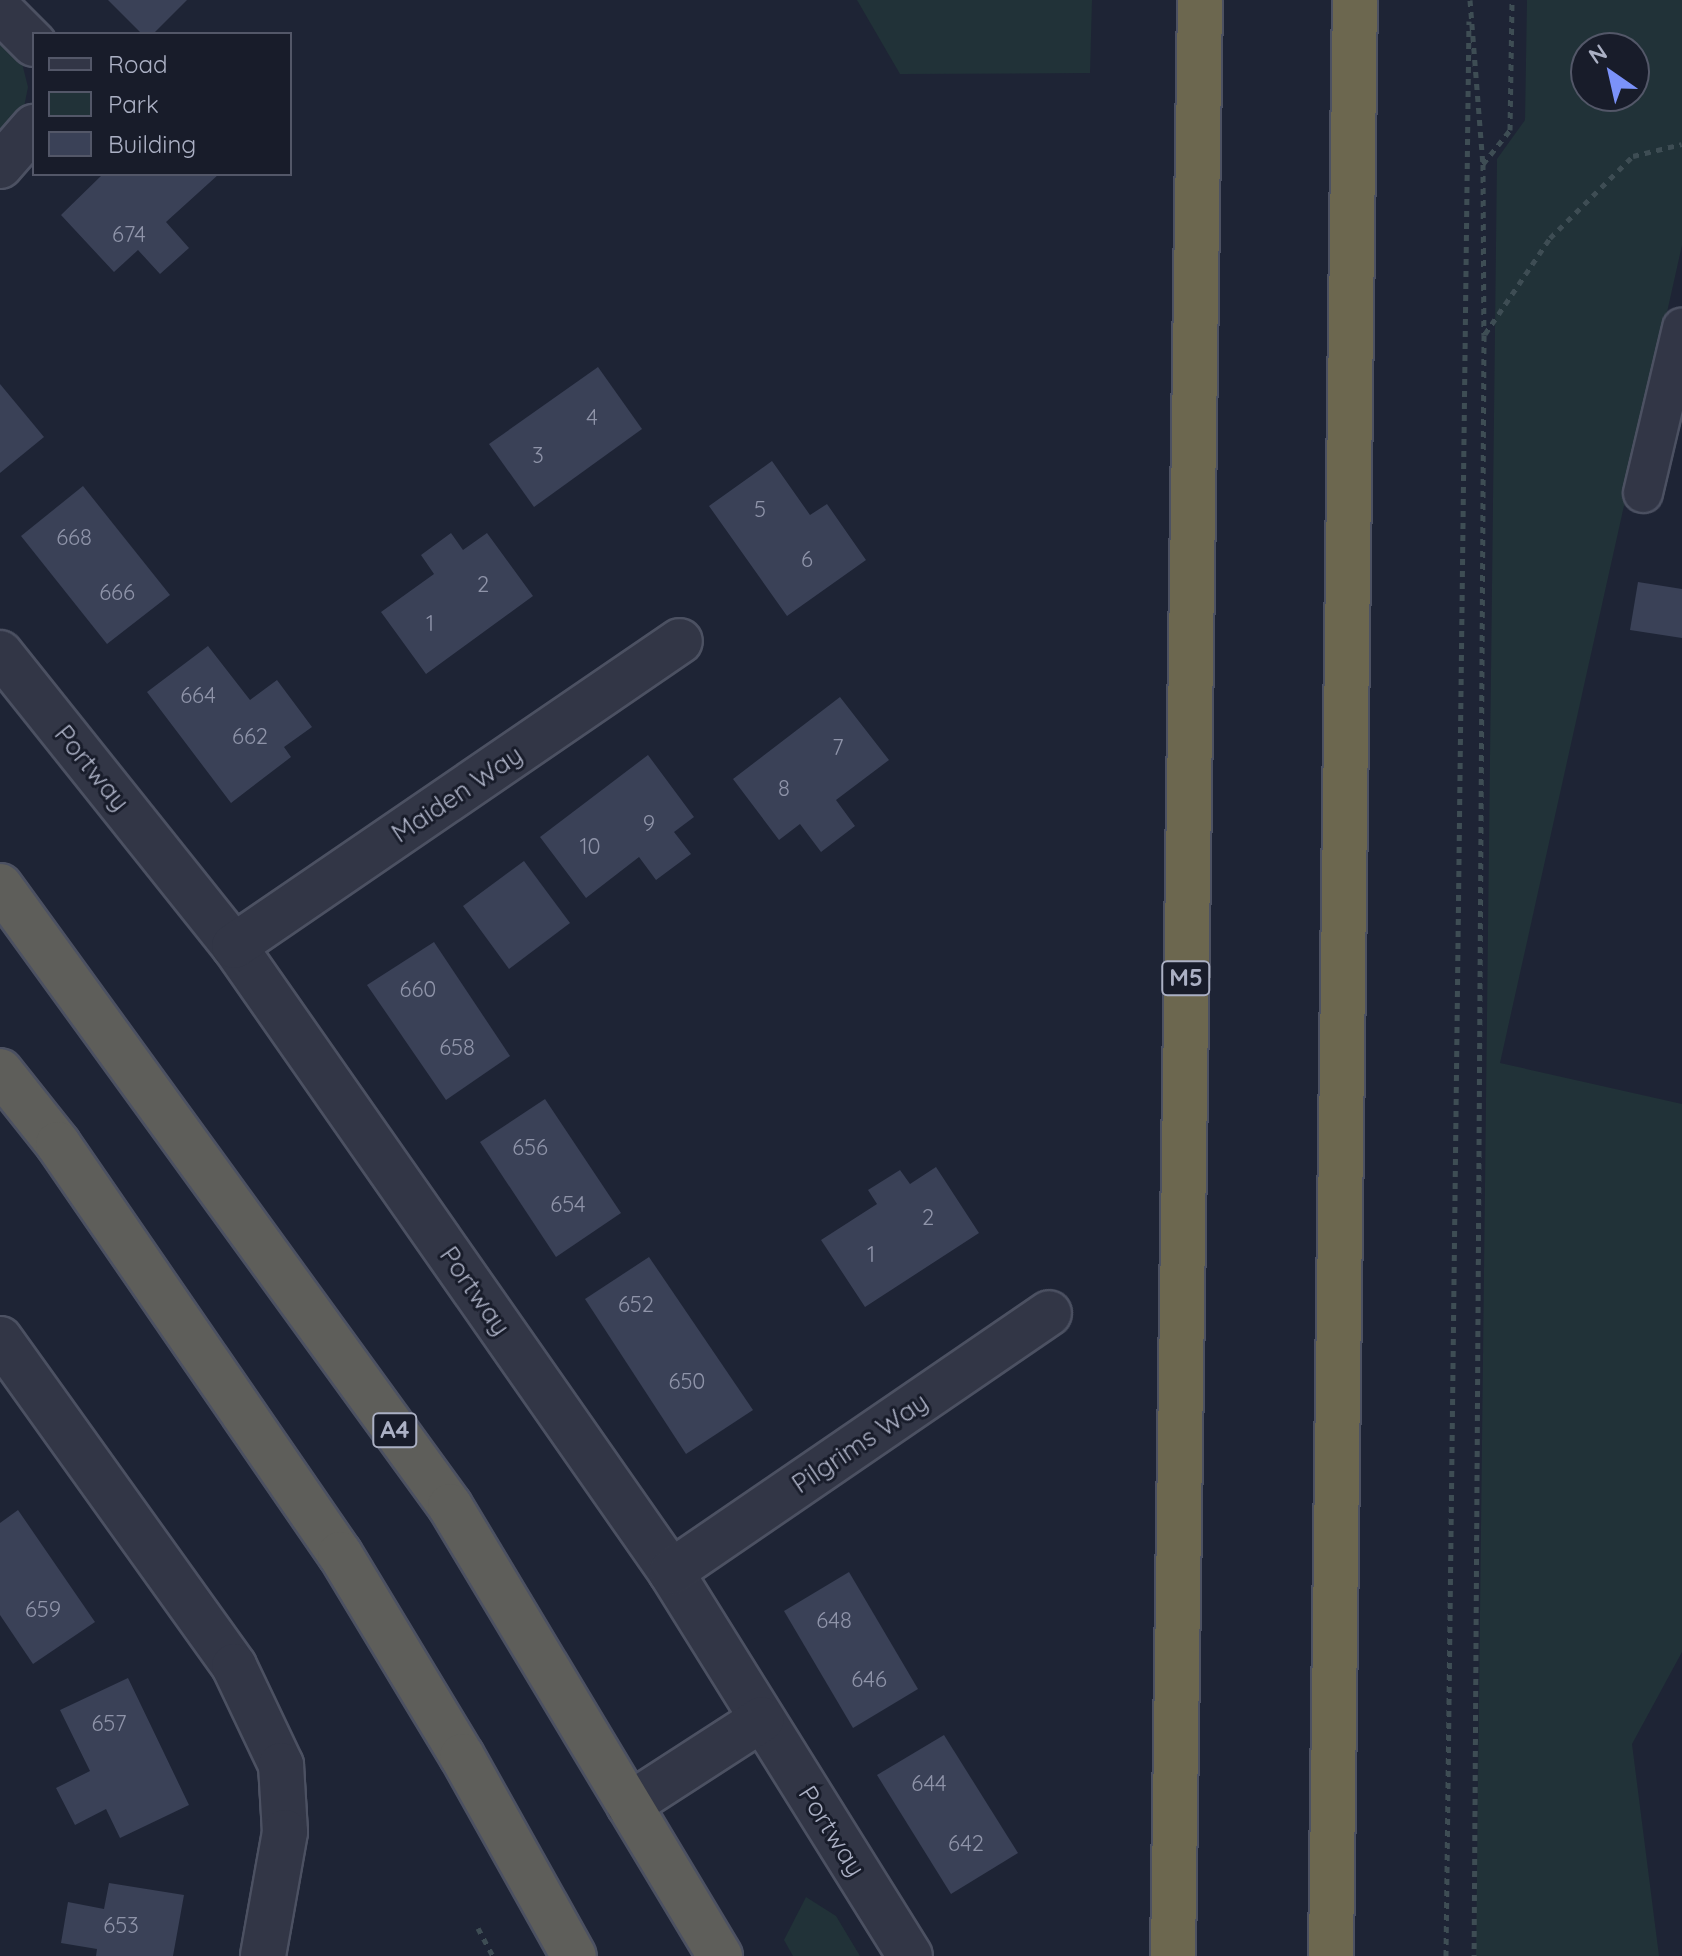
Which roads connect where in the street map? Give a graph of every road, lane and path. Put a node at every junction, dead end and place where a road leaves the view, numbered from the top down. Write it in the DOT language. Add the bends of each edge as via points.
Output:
graph roads {
  1 [pos="1200,0"];
  2 [pos="1355,0"];
  3 [pos="1470,0"];
  4 [pos="1512,0"];
  5 [pos="0,10"];
  6 [pos="32,42"];
  7 [pos="32,129"];
  8 [pos="1682,144"];
  9 [pos="1483,164"];
  10 [pos="0,166"];
  11 [pos="1682,328"];
  12 [pos="1484,335"];
  13 [pos="1643,493"];
  14 [pos="680,641"];
  15 [pos="0,653"];
  16 [pos="0,886"];
  17 [pos="234,946"];
  18 [pos="0,1071"];
  19 [pos="1049,1313"];
  20 [pos="0,1339"];
  21 [pos="671,1572"];
  22 [pos="762,1719"];
  23 [pos="629,1805"];
  24 [pos="478,1928"];
  25 [pos="263,1956"];
  26 [pos="493,1956"];
  27 [pos="574,1956"];
  28 [pos="720,1956"];
  29 [pos="910,1956"];
  30 [pos="1173,1956"];
  31 [pos="1331,1956"];
  32 [pos="1446,1956"];
  33 [pos="1474,1956"];
  1 -- 30 [label="highway, M5"];
  2 -- 31 [label="highway"];
  3 -- 9 [label="path"];
  3 -- 32 [label="path"];
  4 -- 9 [label="path" via="1510,130"];
  5 -- 6 [label="street"];
  7 -- 10 [label="street"];
  8 -- 12 [label="path" via="1633,156 1550,238"];
  9 -- 12 [label="path"];
  11 -- 13 [label="lane"];
  12 -- 33 [label="path"];
  14 -- 17 [label="street, Maiden Way"];
  15 -- 17 [label="street, Portway"];
  16 -- 23 [label="highway, A4" via="450,1506"];
  17 -- 21 [label="street, Portway"];
  18 -- 27 [label="highway" via="58,1144 340,1554"];
  19 -- 21 [label="street, Pilgrims Way"];
  20 -- 25 [label="street" via="234,1666 281,1765 285,1832"];
  21 -- 22 [label="street, Portway"];
  22 -- 23 [label="street"];
  22 -- 29 [label="street, Portway"];
  23 -- 28 [label="highway, A4"];
  24 -- 26 [label="path"];
}
